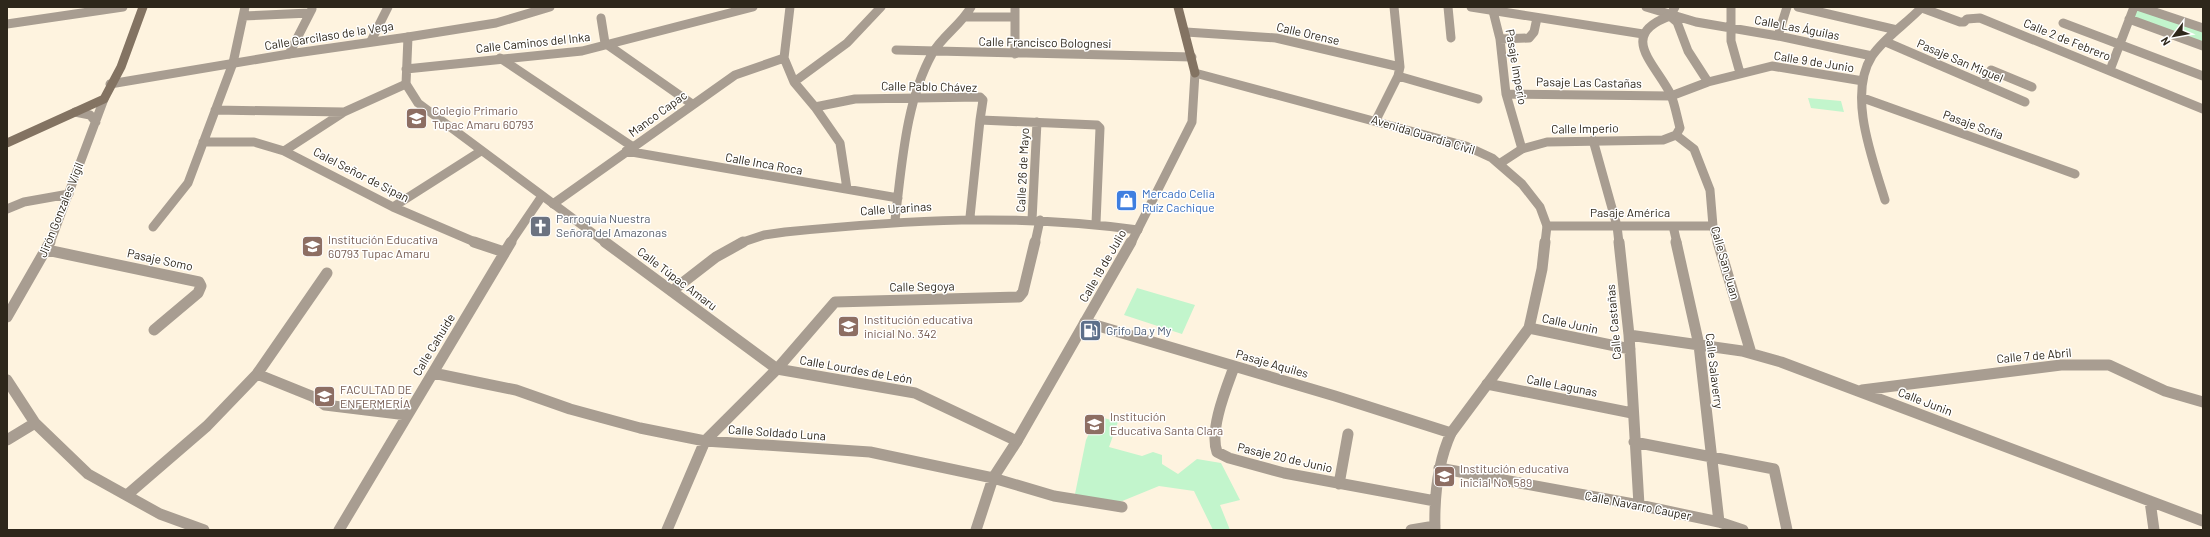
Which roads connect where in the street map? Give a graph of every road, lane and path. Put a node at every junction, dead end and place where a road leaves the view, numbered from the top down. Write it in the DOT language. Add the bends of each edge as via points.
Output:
graph roads {
  1 [pos="122,7"];
  2 [pos="136,7"];
  3 [pos="143,7"];
  4 [pos="245,7"];
  5 [pos="388,7"];
  6 [pos="550,7"];
  7 [pos="753,7"];
  8 [pos="790,7"];
  9 [pos="881,7"];
  10 [pos="971,7"];
  11 [pos="1015,7"];
  12 [pos="1178,7"];
  13 [pos="1394,7"];
  14 [pos="1448,7"];
  15 [pos="1470,7"];
  16 [pos="1646,7"];
  17 [pos="1675,7"];
  18 [pos="1731,7"];
  19 [pos="1787,7"];
  20 [pos="1798,7"];
  21 [pos="1922,7"];
  22 [pos="2134,7"];
  23 [pos="2140,7"];
  24 [pos="312,10"];
  25 [pos="1493,11"];
  26 [pos="243,16"];
  27 [pos="1015,16"];
  28 [pos="1670,16"];
  29 [pos="966,17"];
  30 [pos="601,18"];
  31 [pos="1537,18"];
  32 [pos="2130,19"];
  33 [pos="2063,23"];
  34 [pos="7,24"];
  35 [pos="1728,27"];
  36 [pos="2203,28"];
  37 [pos="1896,30"];
  38 [pos="1186,32"];
  39 [pos="1643,34"];
  40 [pos="1778,36"];
  41 [pos="408,37"];
  42 [pos="1451,38"];
  43 [pos="1500,39"];
  44 [pos="371,41"];
  45 [pos="1886,42"];
  46 [pos="608,45"];
  47 [pos="2120,45"];
  48 [pos="2203,46"];
  49 [pos="896,50"];
  50 [pos="933,53"];
  51 [pos="289,54"];
  52 [pos="1015,54"];
  53 [pos="1872,56"];
  54 [pos="1192,57"];
  55 [pos="500,58"];
  56 [pos="784,58"];
  57 [pos="233,63"];
  58 [pos="1400,67"];
  59 [pos="406,69"];
  60 [pos="2110,70"];
  61 [pos="1195,73"];
  62 [pos="1740,73"];
  63 [pos="1398,76"];
  64 [pos="2203,76"];
  65 [pos="1863,81"];
  66 [pos="794,82"];
  67 [pos="1708,82"];
  68 [pos="110,84"];
  69 [pos="406,84"];
  70 [pos="1982,84"];
  71 [pos="2032,87"];
  72 [pos="1506,94"];
  73 [pos="1671,96"];
  74 [pos="915,98"];
  75 [pos="1863,98"];
  76 [pos="104,99"];
  77 [pos="1478,99"];
  78 [pos="2025,102"];
  79 [pos="692,104"];
  80 [pos="815,107"];
  81 [pos="2203,109"];
  82 [pos="215,110"];
  83 [pos="75,112"];
  84 [pos="344,112"];
  85 [pos="980,120"];
  86 [pos="1376,120"];
  87 [pos="96,122"];
  88 [pos="1037,122"];
  89 [pos="1676,135"];
  90 [pos="1593,140"];
  91 [pos="203,142"];
  92 [pos="7,143"];
  93 [pos="630,149"];
  94 [pos="1522,149"];
  95 [pos="284,151"];
  96 [pos="481,151"];
  97 [pos="1498,164"];
  98 [pos="2075,174"];
  99 [pos="847,189"];
  100 [pos="69,194"];
  101 [pos="542,196"];
  102 [pos="898,198"];
  103 [pos="1885,200"];
  104 [pos="553,204"];
  105 [pos="393,207"];
  106 [pos="7,209"];
  107 [pos="970,217"];
  108 [pos="895,220"];
  109 [pos="1036,220"];
  110 [pos="1096,223"];
  111 [pos="1547,226"];
  112 [pos="1617,226"];
  113 [pos="1673,226"];
  114 [pos="1713,226"];
  115 [pos="153,227"];
  116 [pos="1138,230"];
  117 [pos="47,250"];
  118 [pos="504,252"];
  119 [pos="327,273"];
  120 [pos="672,291"];
  121 [pos="7,317"];
  122 [pos="1085,322"];
  123 [pos="1529,328"];
  124 [pos="154,330"];
  125 [pos="1629,335"];
  126 [pos="1699,345"];
  127 [pos="1630,349"];
  128 [pos="1750,353"];
  129 [pos="1234,367"];
  130 [pos="776,369"];
  131 [pos="433,372"];
  132 [pos="257,374"];
  133 [pos="7,380"];
  134 [pos="1487,384"];
  135 [pos="1862,390"];
  136 [pos="2203,402"];
  137 [pos="1632,413"];
  138 [pos="407,415"];
  139 [pos="35,424"];
  140 [pos="1451,433"];
  141 [pos="1348,434"];
  142 [pos="7,440"];
  143 [pos="705,441"];
  144 [pos="1017,441"];
  145 [pos="1634,442"];
  146 [pos="1711,457"];
  147 [pos="1439,468"];
  148 [pos="993,478"];
  149 [pos="1339,484"];
  150 [pos="128,495"];
  151 [pos="1435,501"];
  152 [pos="2150,501"];
  153 [pos="1639,505"];
  154 [pos="1122,507"];
  155 [pos="2203,521"];
  156 [pos="1719,522"];
  157 [pos="1435,528"];
  158 [pos="204,530"];
  159 [pos="339,530"];
  160 [pos="342,530"];
  161 [pos="667,530"];
  162 [pos="976,530"];
  163 [pos="1411,530"];
  164 [pos="1743,530"];
  165 [pos="1787,530"];
  166 [pos="2154,530"];
  1 -- 34 [label="street"];
  2 -- 68 [label="main road"];
  3 -- 68 [label="main road" via="120,67"];
  4 -- 26 [label="street"];
  5 -- 44 [label="street"];
  6 -- 41 [label="street, Calle Garcilaso de la Vega" via="496,23"];
  7 -- 46 [label="street, Calle Caminos del Inka"];
  8 -- 56 [label="street"];
  9 -- 66 [label="street" via="847,43"];
  10 -- 29 [label="street"];
  11 -- 27 [label="street"];
  12 -- 38 [label="main road"];
  13 -- 58 [label="street"];
  14 -- 42 [label="street"];
  15 -- 25 [label="street"];
  16 -- 28 [label="street, Calle Las Águilas"];
  17 -- 28 [label="street"];
  18 -- 35 [label="street"];
  19 -- 40 [label="street"];
  20 -- 37 [label="street"];
  21 -- 37 [label="street"];
  21 -- 60 [label="street, Calle 2 de Febrero" via="1960,22 1980,18"];
  22 -- 32 [label="street"];
  23 -- 36 [label="street"];
  24 -- 26 [label="street"];
  24 -- 51 [label="street"];
  25 -- 31 [label="street"];
  25 -- 43 [label="street, Pasaje Imperio"];
  26 -- 57 [label="street"];
  27 -- 29 [label="street"];
  27 -- 52 [label="street"];
  28 -- 35 [label="street, Calle Las Águilas"];
  28 -- 39 [label="street" via="1650,22"];
  28 -- 67 [label="street" via="1677,22 1688,51"];
  29 -- 50 [label="street"];
  30 -- 46 [label="street" via="605,43"];
  31 -- 39 [label="street"];
  31 -- 43 [label="street" via="1534,32 1529,38"];
  32 -- 47 [label="street"];
  32 -- 48 [label="street"];
  33 -- 47 [label="street"];
  35 -- 40 [label="street, Calle Las Águilas"];
  35 -- 62 [label="street" via="1732,52"];
  37 -- 45 [label="street"];
  38 -- 54 [label="main road"];
  38 -- 58 [label="street, Calle Orense" via="1276,38"];
  39 -- 73 [label="street" via="1643,45 1648,57"];
  40 -- 53 [label="street, Calle Las Águilas"];
  41 -- 44 [label="street, Calle Garcilaso de la Vega"];
  41 -- 59 [label="street"];
  43 -- 72 [label="street, Pasaje Imperio"];
  44 -- 51 [label="street, Calle Garcilaso de la Vega"];
  45 -- 53 [label="street"];
  45 -- 70 [label="street, Pasaje San Miguel"];
  46 -- 55 [label="street, Calle Caminos del Inka" via="582,51"];
  46 -- 79 [label="street"];
  47 -- 60 [label="street"];
  47 -- 64 [label="street"];
  49 -- 50 [label="street, Calle Francisco Bolognesi"];
  50 -- 52 [label="street, Calle Francisco Bolognesi"];
  50 -- 74 [label="street"];
  51 -- 57 [label="street, Calle Garcilaso de la Vega"];
  52 -- 54 [label="street, Calle Francisco Bolognesi"];
  53 -- 65 [label="street"];
  54 -- 61 [label="main road"];
  55 -- 59 [label="street, Calle Caminos del Inka"];
  55 -- 93 [label="street, Calle Inca Roca"];
  56 -- 66 [label="street"];
  56 -- 79 [label="street, Manco Capac" via="735,75"];
  57 -- 68 [label="street, Calle Garcilaso de la Vega"];
  57 -- 82 [label="street"];
  58 -- 63 [label="street"];
  59 -- 69 [label="street"];
  60 -- 81 [label="street, Calle 2 de Febrero"];
  61 -- 86 [label="street, Avenida Guardia Civil"];
  61 -- 116 [label="street, Calle 19 de Julio" via="1195,110 1192,122"];
  62 -- 65 [label="street, Calle 9 de Junio" via="1772,66"];
  62 -- 67 [label="street, Calle 9 de Junio"];
  63 -- 77 [label="street"];
  63 -- 86 [label="street"];
  65 -- 75 [label="street"];
  66 -- 80 [label="street"];
  67 -- 73 [label="street, Calle 9 de Junio"];
  68 -- 76 [label="main road"];
  69 -- 84 [label="street"];
  69 -- 96 [label="street, Calle Túpac Amaru" via="418,103"];
  70 -- 71 [label="street" via="1991,70"];
  70 -- 78 [label="street, Pasaje San Miguel"];
  72 -- 73 [label="street, Pasaje Las Castañas"];
  72 -- 94 [label="street, Pasaje Imperio"];
  73 -- 89 [label="street" via="1680,128"];
  74 -- 80 [label="street, Calle Pablo Chávez" via="855,99"];
  74 -- 85 [label="street, Calle Pablo Chávez" via="980,97 983,100"];
  74 -- 102 [label="street"];
  75 -- 98 [label="street, Pasaje Sofía"];
  75 -- 103 [label="street" via="1863,123"];
  76 -- 83 [label="main road"];
  76 -- 87 [label="street, Jirón Gonzales Vigil"];
  79 -- 93 [label="street, Manco Capac"];
  80 -- 99 [label="street" via="840,143"];
  82 -- 84 [label="street"];
  82 -- 91 [label="street"];
  83 -- 87 [label="street" via="90,115"];
  83 -- 92 [label="main road"];
  84 -- 95 [label="street"];
  85 -- 88 [label="street"];
  85 -- 107 [label="street"];
  86 -- 97 [label="street, Avenida Guardia Civil" via="1466,146"];
  87 -- 100 [label="street, Jirón Gonzales Vigil"];
  88 -- 109 [label="street, Calle 26 de Mayo"];
  88 -- 110 [label="street" via="1093,124 1100,128"];
  89 -- 90 [label="street, Calle Imperio" via="1663,140"];
  89 -- 114 [label="street, Calle San Juan" via="1690,144 1697,155 1710,190"];
  90 -- 94 [label="street, Calle Imperio" via="1547,142"];
  90 -- 112 [label="street, Calle Castañas"];
  91 -- 95 [label="street, Calel Señor de Sipan" via="254,142"];
  91 -- 115 [label="street" via="188,183"];
  93 -- 99 [label="street, Calle Inca Roca" via="783,180"];
  93 -- 104 [label="street, Manco Capac"];
  94 -- 97 [label="street, Calle Imperio"];
  95 -- 105 [label="street, Calel Señor de Sipan"];
  96 -- 101 [label="street, Calle Túpac Amaru"];
  96 -- 105 [label="street"];
  97 -- 111 [label="street, Avenida Guardia Civil" via="1534,197"];
  99 -- 102 [label="street, Calle Inca Roca"];
  100 -- 106 [label="street" via="24,202"];
  100 -- 117 [label="street, Jirón Gonzales Vigil"];
  101 -- 104 [label="street, Calle Túpac Amaru"];
  101 -- 118 [label="street, Calle Cahuide"];
  102 -- 108 [label="street"];
  104 -- 120 [label="street, Calle Túpac Amaru"];
  105 -- 118 [label="street, Calel Señor de Sipan" via="461,237"];
  107 -- 108 [label="street, Calle Urarinas"];
  107 -- 109 [label="street, Calle Urarinas"];
  108 -- 120 [label="street, Calle Urarinas" via="758,236 732,246"];
  109 -- 110 [label="street, Calle Urarinas"];
  109 -- 130 [label="street, Calle Segoya" via="1023,292 1019,297 835,302"];
  110 -- 116 [label="street, Calle Urarinas"];
  111 -- 112 [label="street, Pasaje América"];
  111 -- 123 [label="street, Avenida Guardia Civil" via="1542,269"];
  112 -- 113 [label="street, Pasaje América"];
  112 -- 125 [label="street, Calle Castañas"];
  113 -- 114 [label="street, Pasaje América"];
  113 -- 126 [label="street, Calle Salaverry"];
  114 -- 128 [label="street, Calle San Juan"];
  116 -- 122 [label="street, Calle 19 de Julio"];
  117 -- 121 [label="street, Jirón Gonzales Vigil"];
  117 -- 124 [label="street, Pasaje Somo" via="198,282 201,286 198,293"];
  118 -- 131 [label="street, Calle Cahuide"];
  119 -- 132 [label="street"];
  120 -- 130 [label="street, Calle Túpac Amaru"];
  122 -- 129 [label="street, Pasaje Aquiles"];
  122 -- 144 [label="street, Calle 19 de Julio"];
  123 -- 127 [label="street, Calle Junin"];
  123 -- 134 [label="street, Avenida Guardia Civil"];
  125 -- 126 [label="street, Calle Junin"];
  125 -- 127 [label="street, Calle Castañas"];
  126 -- 128 [label="street, Calle Junin"];
  126 -- 146 [label="street, Calle Salaverry"];
  127 -- 137 [label="street, Calle Castañas"];
  128 -- 135 [label="street, Calle Junin"];
  129 -- 140 [label="street, Pasaje Aquiles"];
  129 -- 149 [label="street, Pasaje 20 de Junio" via="1221,406 1214,444 1217,452 1252,464"];
  130 -- 143 [label="street"];
  130 -- 144 [label="street, Calle Lourdes de León" via="915,393"];
  131 -- 138 [label="street, Calle Cahuide"];
  131 -- 143 [label="street, Calle Soldado Luna" via="516,390 605,419"];
  132 -- 138 [label="street" via="314,397 325,405 348,410"];
  132 -- 150 [label="street" via="202,431"];
  133 -- 139 [label="street"];
  134 -- 137 [label="street, Calle Lagunas"];
  134 -- 140 [label="street, Avenida Guardia Civil"];
  135 -- 136 [label="street, Calle 7 de Abril" via="2054,366 2109,365 2146,383"];
  135 -- 152 [label="street, Calle Junin"];
  137 -- 145 [label="street, Calle Castañas"];
  138 -- 159 [label="street, Calle Cahuide"];
  139 -- 142 [label="street"];
  139 -- 150 [label="street" via="88,474"];
  140 -- 147 [label="street, Avenida Guardia Civil"];
  141 -- 149 [label="street"];
  143 -- 148 [label="street, Calle Soldado Luna" via="870,452"];
  143 -- 161 [label="street"];
  144 -- 148 [label="street, Calle 19 de Julio"];
  145 -- 146 [label="street"];
  145 -- 153 [label="street, Calle Castañas"];
  146 -- 156 [label="street, Calle Salaverry"];
  146 -- 165 [label="street" via="1774,469"];
  147 -- 151 [label="street, Avenida Guardia Civil"];
  147 -- 153 [label="street, Calle Navarro Cauper"];
  148 -- 154 [label="street, Calle Soldado Luna" via="1054,496"];
  148 -- 162 [label="street, Calle 19 de Julio"];
  149 -- 151 [label="street, Pasaje 20 de Junio"];
  150 -- 158 [label="street" via="160,514"];
  151 -- 157 [label="street, Avenida Guardia Civil"];
  152 -- 155 [label="street, Calle Junin"];
  152 -- 166 [label="street"];
  153 -- 156 [label="street, Calle Navarro Cauper"];
  156 -- 164 [label="street, Calle Navarro Cauper"];
  157 -- 163 [label="street"];
  159 -- 160 [label="street"];
}
